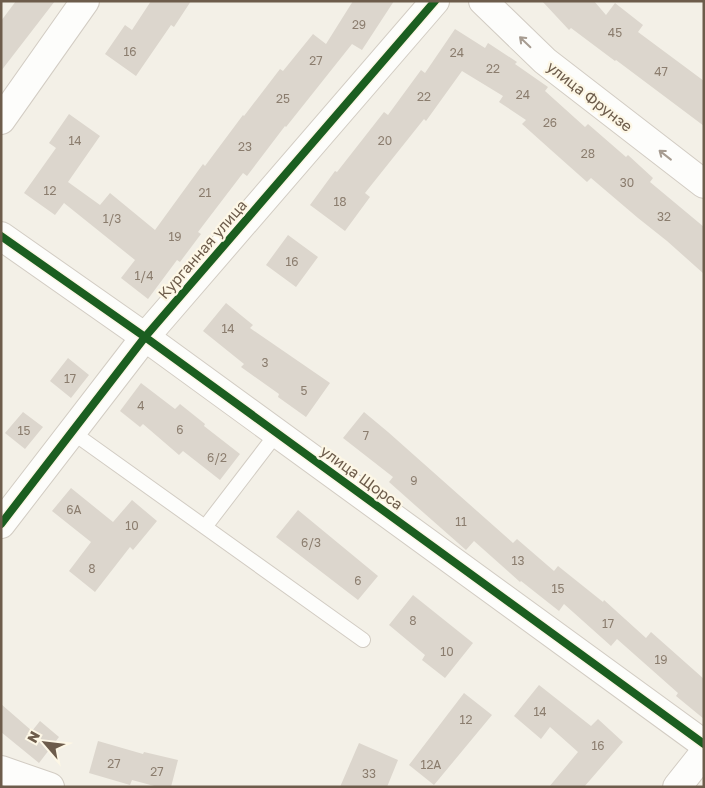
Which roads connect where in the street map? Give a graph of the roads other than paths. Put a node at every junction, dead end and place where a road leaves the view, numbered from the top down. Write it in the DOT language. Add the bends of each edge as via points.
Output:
graph roads {
  1 [pos="85,1"];
  2 [pos="435,1"];
  3 [pos="483,1"];
  4 [pos="1,120"];
  5 [pos="704,184"];
  6 [pos="1,236"];
  7 [pos="145,337"];
  8 [pos="72,432"];
  9 [pos="278,433"];
  10 [pos="1,524"];
  11 [pos="205,527"];
  12 [pos="363,640"];
  13 [pos="704,744"];
  14 [pos="704,754"];
  15 [pos="1,770"];
  16 [pos="50,787"];
  17 [pos="677,787"];
  1 -- 4 [label="street"];
  2 -- 7 [label="street, Курганная улица"];
  5 -- 3 [label="street, улица Фрунзе, one-way" via="545,61"];
  6 -- 7 [label="street, улица Щорса"];
  7 -- 8 [label="street, Курганная улица"];
  7 -- 9 [label="street, улица Щорса"];
  8 -- 10 [label="street, Курганная улица"];
  8 -- 11 [label="lane"];
  9 -- 11 [label="lane"];
  9 -- 13 [label="street, улица Щорса"];
  11 -- 12 [label="lane"];
  14 -- 17 [label="street"];
  15 -- 16 [label="street"];
}
